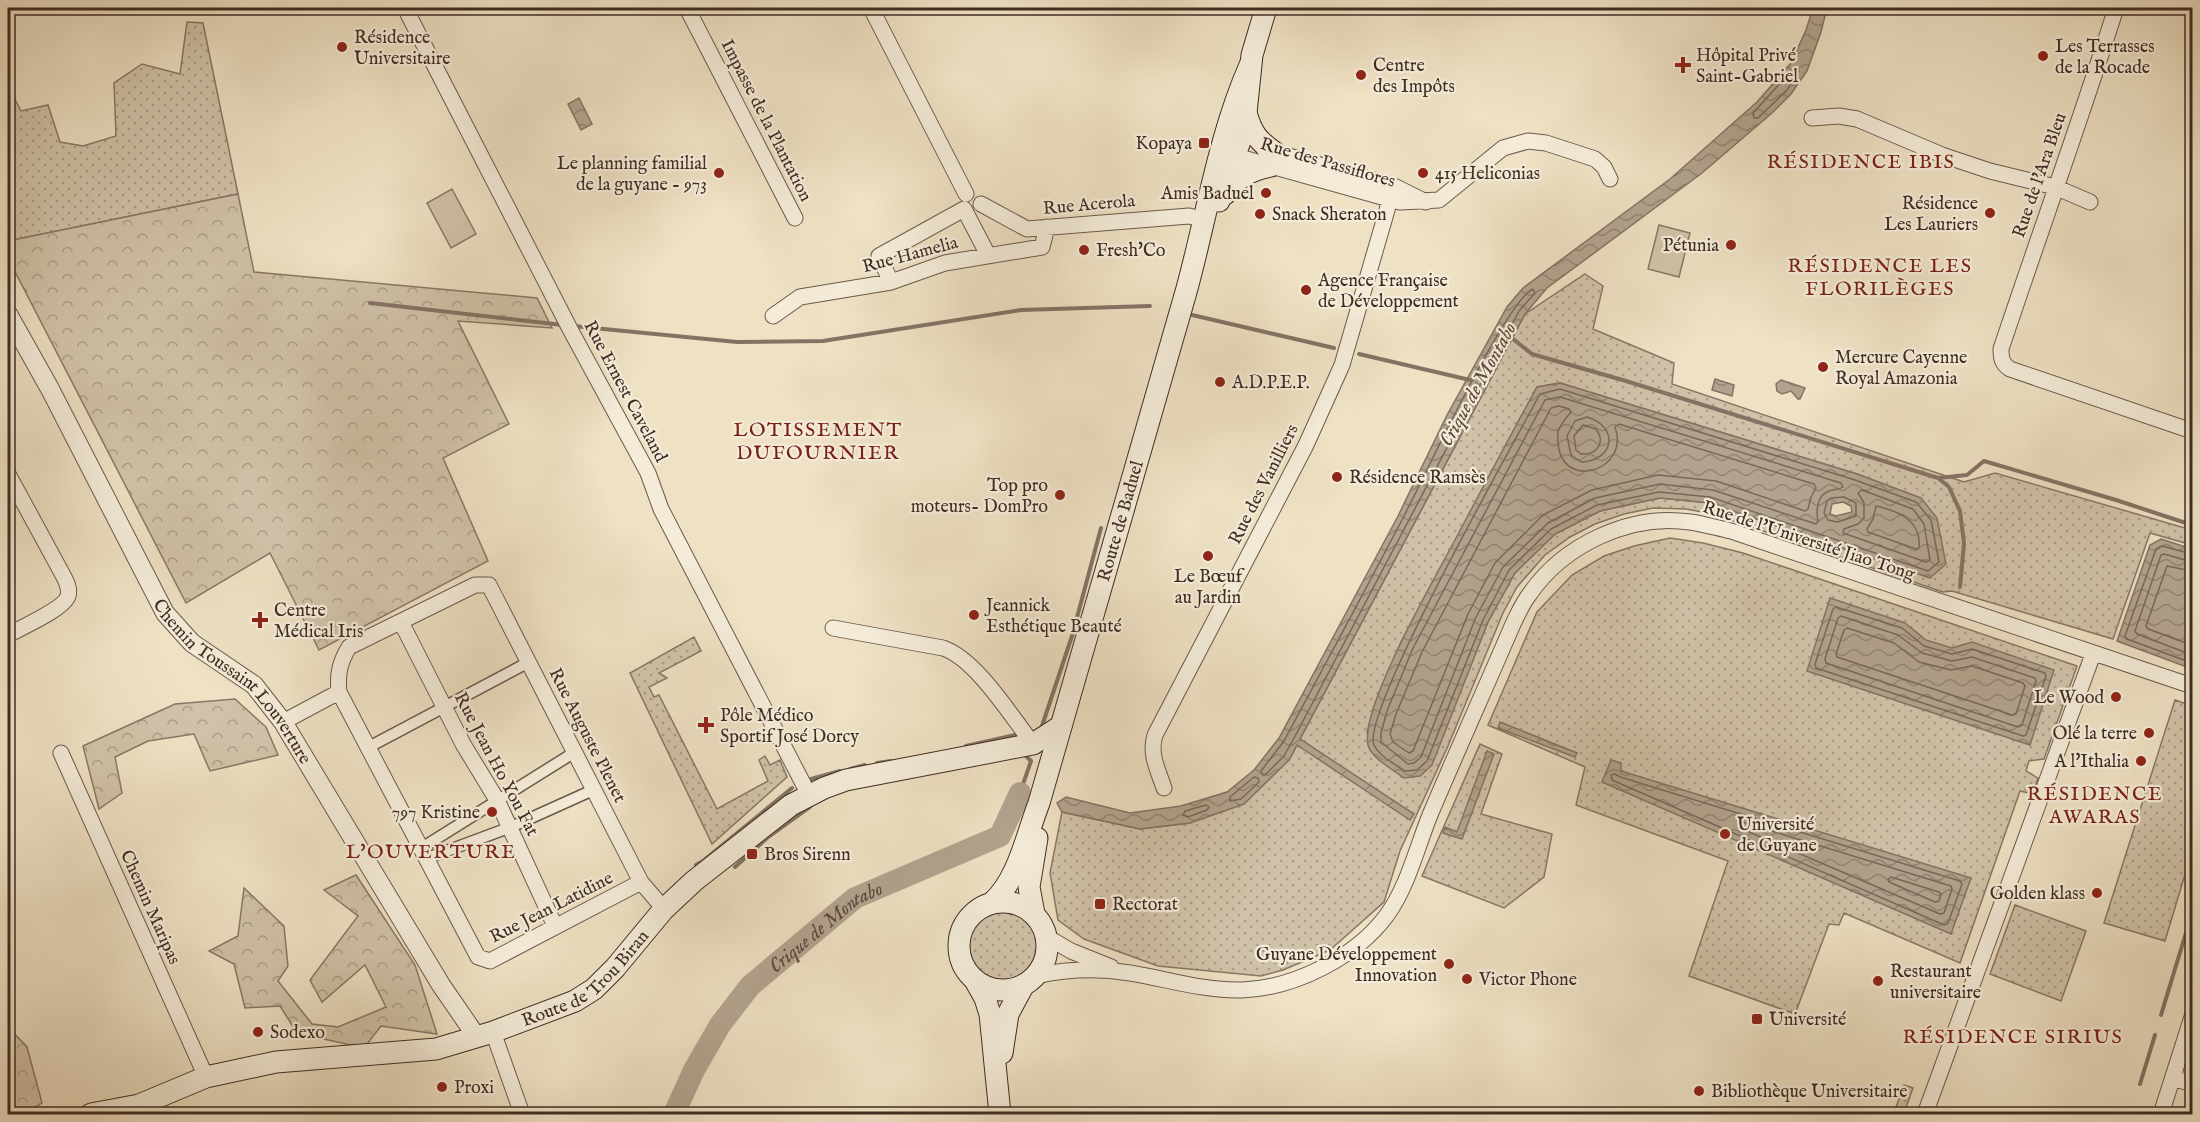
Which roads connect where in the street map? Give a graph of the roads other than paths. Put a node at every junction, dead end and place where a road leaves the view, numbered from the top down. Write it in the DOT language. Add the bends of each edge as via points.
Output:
graph roads {
  1 [pos="405,8"];
  2 [pos="687,8"];
  3 [pos="871,8"];
  4 [pos="1266,8"];
  5 [pos="2116,8"];
  6 [pos="1250,65"];
  7 [pos="1246,113"];
  8 [pos="1812,118"];
  9 [pos="1230,146"];
  10 [pos="1273,159"];
  11 [pos="1610,178"];
  12 [pos="2055,187"];
  13 [pos="1392,193"];
  14 [pos="966,194"];
  15 [pos="1219,201"];
  16 [pos="2090,202"];
  17 [pos="981,204"];
  18 [pos="795,218"];
  19 [pos="1047,227"];
  20 [pos="1203,230"];
  21 [pos="988,255"];
  22 [pos="891,282"];
  23 [pos="8,314"];
  24 [pos="773,316"];
  25 [pos="2193,431"];
  26 [pos="8,474"];
  27 [pos="401,622"];
  28 [pos="832,628"];
  29 [pos="8,635"];
  30 [pos="2093,654"];
  31 [pos="529,662"];
  32 [pos="2193,686"];
  33 [pos="339,692"];
  34 [pos="444,706"];
  35 [pos="283,722"];
  36 [pos="1061,726"];
  37 [pos="1033,744"];
  38 [pos="367,748"];
  39 [pos="575,752"];
  40 [pos="61,753"];
  41 [pos="1046,778"];
  42 [pos="1164,788"];
  43 [pos="593,790"];
  44 [pos="809,795"];
  45 [pos="497,800"];
  46 [pos="1039,803"];
  47 [pos="511,827"];
  48 [pos="422,854"];
  49 [pos="641,882"];
  50 [pos="992,903"];
  51 [pos="664,909"];
  52 [pos="1034,914"];
  53 [pos="555,926"];
  54 [pos="1047,936"];
  55 [pos="1128,973"];
  56 [pos="976,981"];
  57 [pos="1030,981"];
  58 [pos="2193,1017"];
  59 [pos="484,1035"];
  60 [pos="206,1077"];
  61 [pos="2173,1078"];
  62 [pos="2193,1084"];
  63 [pos="1000,1107"];
  64 [pos="91,1114"];
  65 [pos="522,1114"];
  66 [pos="1924,1114"];
  67 [pos="2162,1114"];
  1 -- 44 [label="street, Rue Ernest Caveland" via="648,473 661,509"];
  2 -- 18 [label="street, Impasse de la Plantation"];
  3 -- 14 [label="street"];
  4 -- 6 [label="main road, Route de Baduel"];
  5 -- 12 [label="street, Rue de l'Ara Bleu"];
  6 -- 7 [label="main road, Route de Baduel"];
  6 -- 9 [label="main road, Route de Baduel" via="1236,97"];
  7 -- 9 [label="main road, Route de Baduel"];
  7 -- 10 [label="main road" via="1259,142"];
  8 -- 12 [label="street" via="1826,115 1857,119 1961,162"];
  9 -- 10 [label="street, Rue des Passiflores"];
  9 -- 15 [label="main road, Route de Baduel"];
  9 -- 20 [label="main road, Route de Baduel"];
  10 -- 13 [label="street, Rue des Passiflores"];
  10 -- 15 [label="main road" via="1233,182"];
  11 -- 13 [label="street, Rue des Passiflores" via="1604,166 1593,158 1528,141 1503,148 1439,200 1410,203"];
  12 -- 16 [label="street"];
  12 -- 25 [label="street, Rue de l'Ara Bleu" via="2001,349 2003,363 2010,369"];
  13 -- 42 [label="street, Rue des Vanilliers" via="1342,365 1306,445 1155,735 1152,750"];
  15 -- 20 [label="main road, Route de Baduel"];
  17 -- 19 [label="street, Rue Acerola" via="1027,229"];
  19 -- 20 [label="street, Rue Acerola" via="1189,216"];
  19 -- 21 [label="street, Rue Hamelia" via="1042,247"];
  20 -- 36 [label="main road, Route de Baduel"];
  21 -- 22 [label="street, Rue Hamelia" via="945,263"];
  21 -- 22 [label="street" via="964,209 879,256"];
  22 -- 24 [label="street, Rue Hamelia" via="800,297"];
  23 -- 35 [label="street, Chemin Toussaint Louverture" via="165,613 192,643 254,685"];
  26 -- 29 [label="street" via="69,591 60,606"];
  27 -- 31 [label="street, Rue Auguste Plenet" via="475,585 489,585"];
  27 -- 33 [label="street" via="349,647 337,678"];
  27 -- 34 [label="street, Rue Jean Ho You Fat"];
  28 -- 37 [label="street" via="943,648 959,655 978,673"];
  30 -- 32 [label="street, Rue de l'Université Jiao Tong"];
  30 -- 55 [label="street, Rue de l'Université Jiao Tong" via="1731,531 1688,522 1652,521 1622,528 1586,543 1554,566 1528,595 1399,893 1387,915 1365,939 1329,963 1293,980 1258,989 1204,987"];
  30 -- 66 [label="street"];
  31 -- 34 [label="street"];
  31 -- 39 [label="street, Rue Auguste Plenet"];
  33 -- 35 [label="street"];
  33 -- 38 [label="street"];
  34 -- 38 [label="street"];
  34 -- 45 [label="street, Rue Jean Ho You Fat"];
  35 -- 59 [label="street, Chemin Toussaint Louverture" via="434,975 472,1030"];
  36 -- 37 [label="main road, Route de Trou Biran"];
  36 -- 41 [label="main road, Route de Baduel"];
  37 -- 41 [label="main road"];
  37 -- 44 [label="main road, Route de Trou Biran" via="846,780"];
  38 -- 48 [label="street"];
  39 -- 43 [label="street, Rue Auguste Plenet"];
  39 -- 45 [label="street"];
  40 -- 60 [label="street, Chemin Maripas"];
  41 -- 46 [label="main road, Route de Baduel"];
  43 -- 47 [label="street"];
  43 -- 49 [label="street, Rue Auguste Plenet"];
  44 -- 51 [label="main road, Route de Trou Biran" via="694,881"];
  45 -- 47 [label="street, Rue Jean Ho You Fat"];
  45 -- 48 [label="street"];
  46 -- 50 [label="main road, Route de Baduel" via="1016,867"];
  46 -- 52 [label="main road, Route de Baduel" via="1029,887"];
  47 -- 48 [label="street"];
  47 -- 53 [label="street, Rue Jean Ho You Fat"];
  48 -- 53 [label="street, Rue Jean Latidine" via="478,957 490,961"];
  49 -- 51 [label="street, Rue Auguste Plenet"];
  49 -- 53 [label="street, Rue Jean Latidine"];
  50 -- 52 [label="main road" via="1015,903"];
  50 -- 56 [label="main road" via="972,914 960,935 958,953"];
  51 -- 59 [label="main road, Route de Trou Biran" via="594,989 575,1001"];
  52 -- 54 [label="main road"];
  54 -- 55 [label="street" via="1071,951"];
  54 -- 57 [label="main road" via="1046,958"];
  55 -- 57 [label="street" via="1057,971"];
  56 -- 57 [label="main road" via="994,990 1014,989"];
  56 -- 63 [label="main road" via="990,1014"];
  57 -- 63 [label="main road" via="1008,1014 1001,1058"];
  58 -- 61 [label="street"];
  59 -- 60 [label="main road, Route de Trou Biran" via="436,1049 306,1058"];
  59 -- 65 [label="street" via="497,1038"];
  60 -- 64 [label="main road, Route de Trou Biran" via="139,1104"];
  61 -- 62 [label="street"];
  61 -- 67 [label="street"];
}
